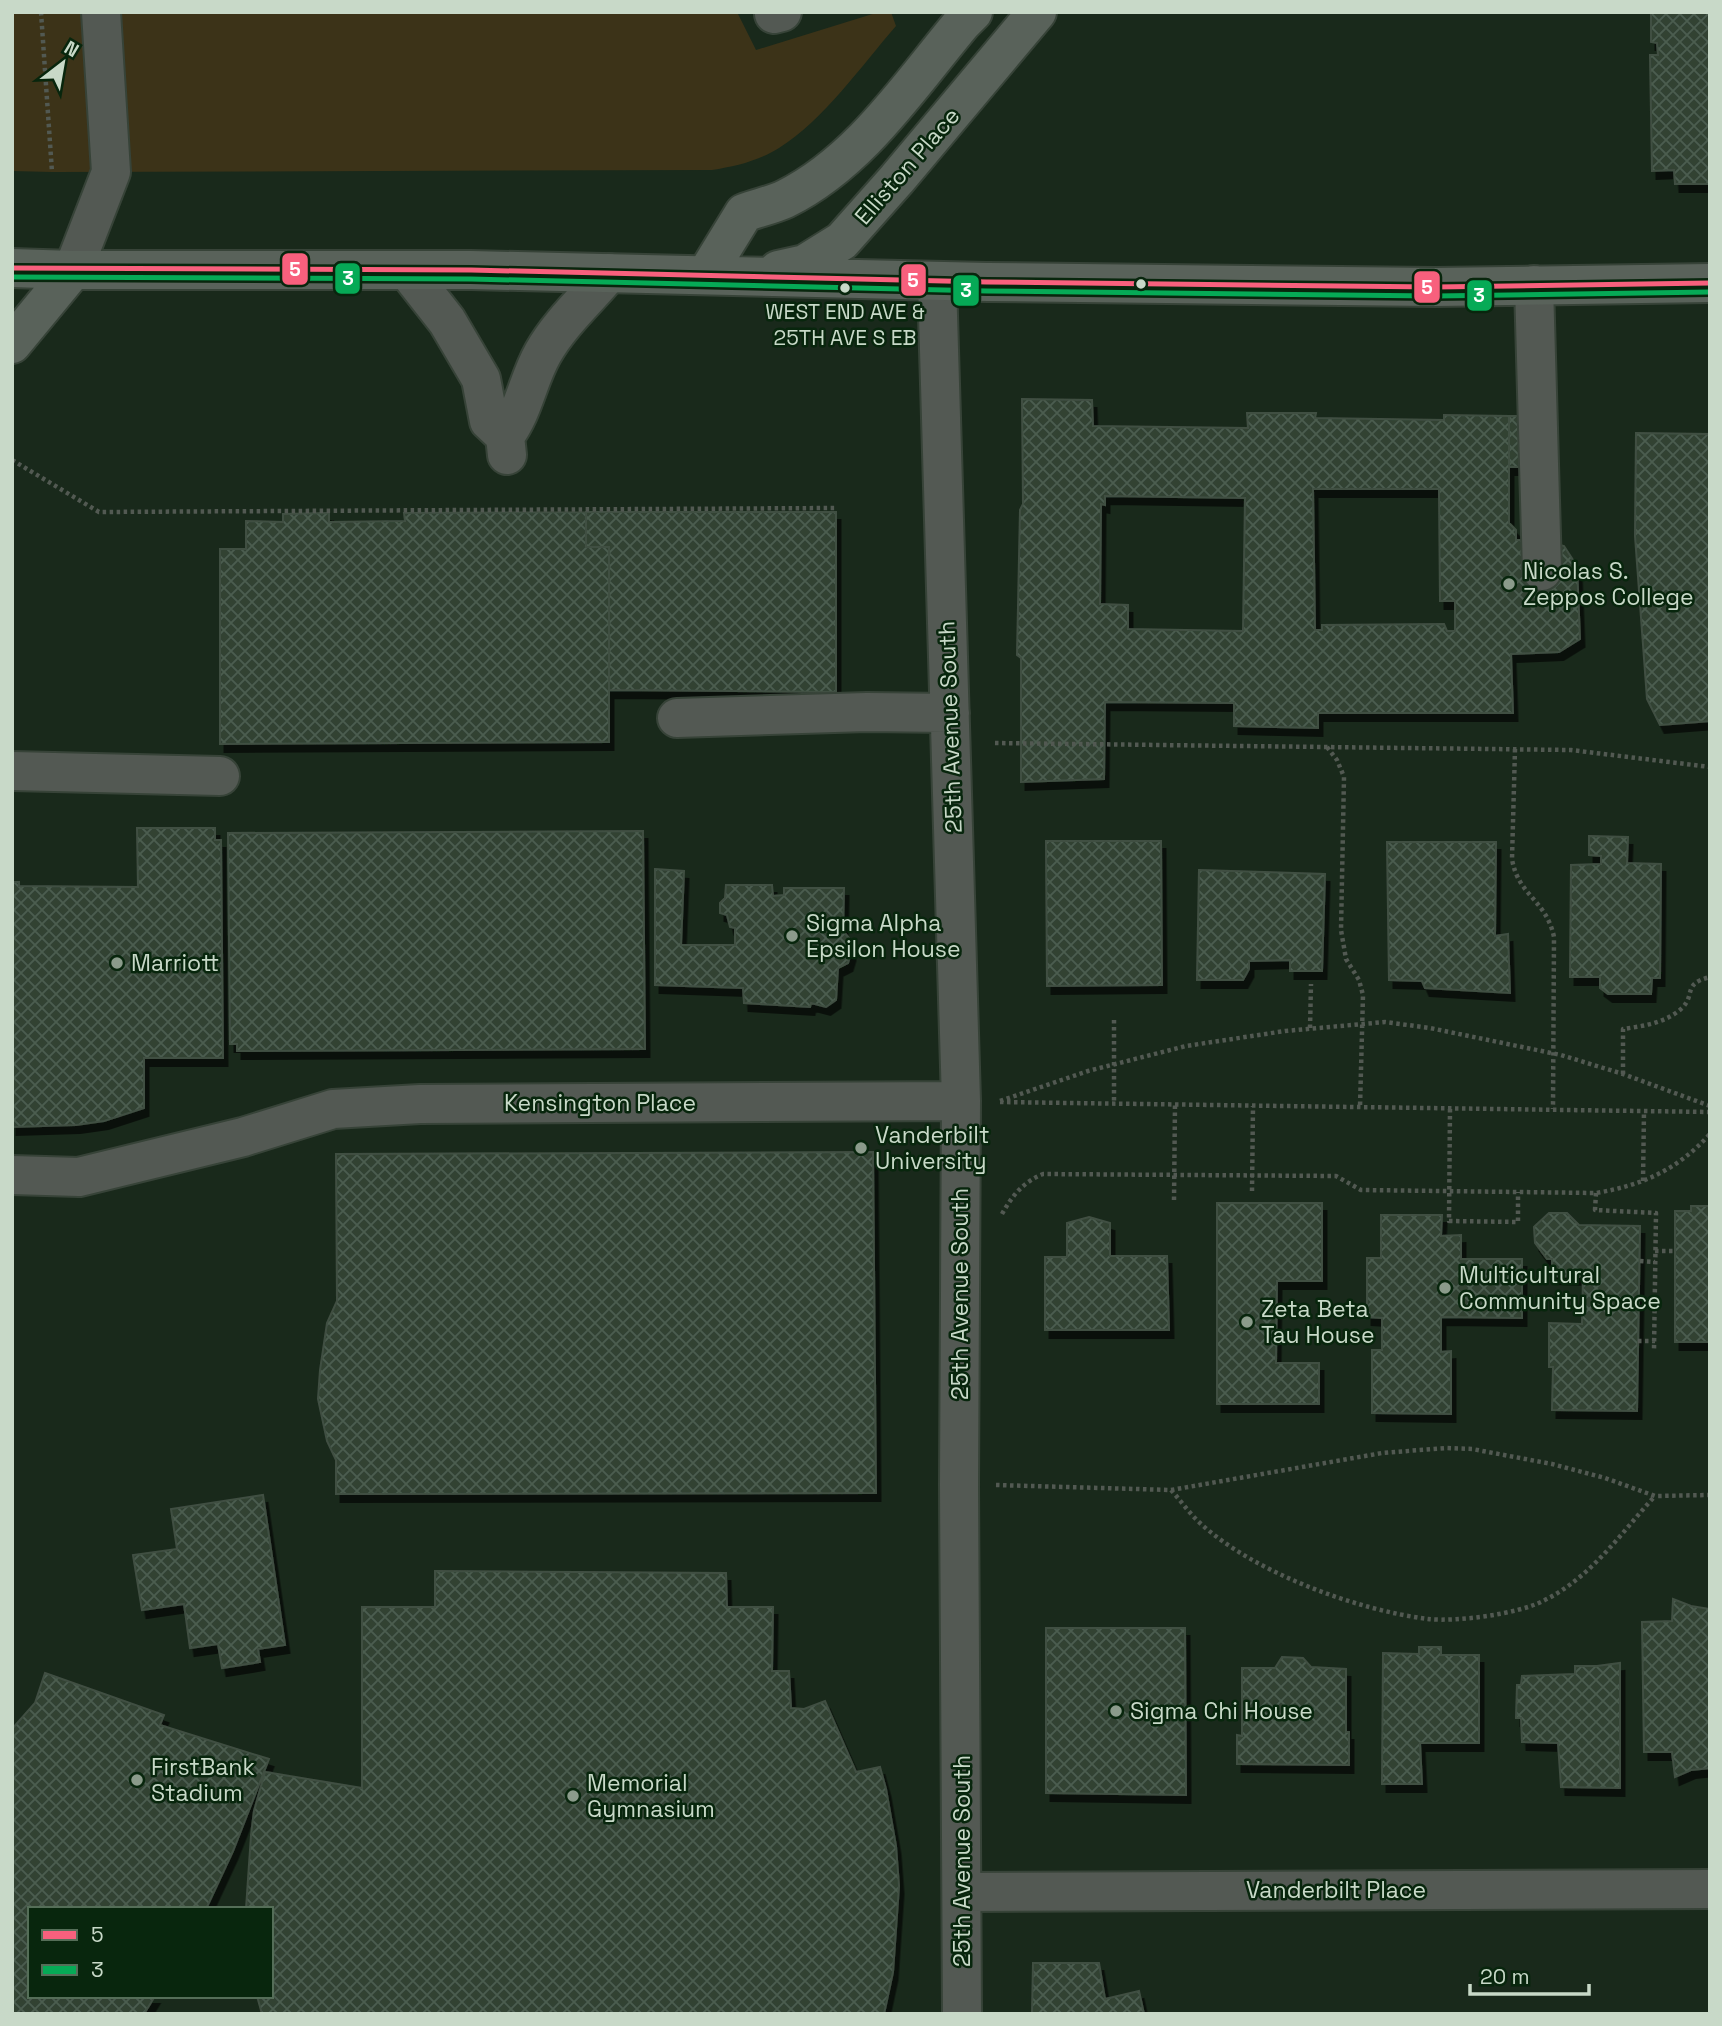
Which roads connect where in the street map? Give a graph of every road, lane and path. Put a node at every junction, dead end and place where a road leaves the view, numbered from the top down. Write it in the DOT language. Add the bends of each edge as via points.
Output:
graph roads {
  1 [pos="41,12"];
  2 [pos="101,12"];
  3 [pos="973,12"];
  4 [pos="1037,12"];
  5 [pos="52,172"];
  6 [pos="12,268"];
  7 [pos="73,270"];
  8 [pos="407,270"];
  9 [pos="609,273"];
  10 [pos="706,275"];
  11 [pos="749,276"];
  12 [pos="937,281"];
  13 [pos="1710,284"];
  14 [pos="1534,285"];
  15 [pos="12,344"];
  16 [pos="12,460"];
  17 [pos="836,508"];
  18 [pos="1542,571"];
  19 [pos="950,712"];
  20 [pos="677,718"];
  21 [pos="995,743"];
  22 [pos="1327,747"];
  23 [pos="1515,749"];
  24 [pos="1710,766"];
  25 [pos="12,771"];
  26 [pos="220,776"];
  27 [pos="1710,977"];
  28 [pos="1311,984"];
  29 [pos="1114,1020"];
  30 [pos="1361,1024"];
  31 [pos="1310,1028"];
  32 [pos="1553,1054"];
  33 [pos="1114,1064"];
  34 [pos="1623,1074"];
  35 [pos="961,1101"];
  36 [pos="1114,1104"];
  37 [pos="1175,1105"];
  38 [pos="1252,1106"];
  39 [pos="1710,1106"];
  40 [pos="1360,1107"];
  41 [pos="1450,1109"];
  42 [pos="1553,1110"];
  43 [pos="1644,1111"];
  44 [pos="1710,1112"];
  45 [pos="1710,1134"];
  46 [pos="12,1175"];
  47 [pos="1174,1175"];
  48 [pos="1252,1176"];
  49 [pos="1643,1181"];
  50 [pos="1252,1191"];
  51 [pos="1449,1191"];
  52 [pos="1518,1192"];
  53 [pos="1596,1193"];
  54 [pos="1174,1200"];
  55 [pos="998,1225"];
  56 [pos="1656,1251"];
  57 [pos="1674,1251"];
  58 [pos="1640,1261"];
  59 [pos="1655,1262"];
  60 [pos="1655,1341"];
  61 [pos="1638,1342"];
  62 [pos="1654,1350"];
  63 [pos="996,1485"];
  64 [pos="1171,1490"];
  65 [pos="1655,1496"];
  66 [pos="1710,1496"];
  67 [pos="1710,1889"];
  68 [pos="962,1892"];
  69 [pos="962,2014"];
  1 -- 5 [label="path"];
  2 -- 7 [label="street" via="111,172"];
  3 -- 10 [label="main road" via="850,152 785,199 744,213"];
  4 -- 11 [label="main road, Elliston Place" via="842,241 805,264"];
  6 -- 7 [label="main road"];
  7 -- 8 [label="main road"];
  7 -- 15 [label="main road"];
  8 -- 9 [label="main road"];
  8 -- 9 [label="street" via="447,321 481,379 489,421 506,445 542,354"];
  9 -- 10 [label="main road"];
  10 -- 11 [label="main road"];
  11 -- 12 [label="main road"];
  12 -- 14 [label="main road"];
  12 -- 19 [label="street, 25th Avenue South"];
  13 -- 14 [label="main road"];
  14 -- 18 [label="street"];
  16 -- 17 [label="path" via="99,512"];
  19 -- 20 [label="street"];
  19 -- 35 [label="street, 25th Avenue South"];
  21 -- 22 [label="path"];
  22 -- 23 [label="path"];
  22 -- 30 [label="path" via="1344,777 1341,930 1346,959 1363,995"];
  23 -- 24 [label="path" via="1571,750"];
  23 -- 32 [label="path" via="1512,859 1518,881 1540,905 1554,937"];
  25 -- 26 [label="street"];
  27 -- 34 [label="path" via="1698,980 1682,1008 1661,1021 1623,1029"];
  28 -- 31 [label="path"];
  29 -- 33 [label="path"];
  30 -- 31 [label="path"];
  30 -- 32 [label="path" via="1430,1028"];
  30 -- 40 [label="path"];
  31 -- 33 [label="path" via="1186,1046"];
  32 -- 34 [label="path"];
  32 -- 42 [label="path"];
  33 -- 36 [label="path"];
  33 -- 36 [label="path" via="995,1102"];
  34 -- 39 [label="path"];
  35 -- 46 [label="street, Kensington Place" via="421,1104 333,1109 243,1137 79,1177"];
  35 -- 68 [label="street, 25th Avenue South"];
  36 -- 37 [label="path"];
  37 -- 38 [label="path"];
  37 -- 47 [label="path"];
  38 -- 40 [label="path"];
  38 -- 48 [label="path"];
  40 -- 41 [label="path"];
  41 -- 42 [label="path"];
  41 -- 51 [label="path"];
  42 -- 43 [label="path"];
  43 -- 44 [label="path"];
  43 -- 49 [label="path"];
  45 -- 49 [label="path" via="1688,1155"];
  47 -- 48 [label="path"];
  47 -- 54 [label="path"];
  47 -- 55 [label="path" via="1043,1174 1017,1191"];
  48 -- 50 [label="path"];
  48 -- 51 [label="path" via="1336,1176 1361,1190"];
  49 -- 53 [label="path"];
  51 -- 52 [label="path"];
  51 -- 52 [label="path" via="1449,1221 1518,1222"];
  52 -- 53 [label="path"];
  53 -- 56 [label="path" via="1595,1210 1656,1213"];
  56 -- 57 [label="path"];
  56 -- 59 [label="path"];
  58 -- 59 [label="path"];
  59 -- 60 [label="path"];
  60 -- 61 [label="path"];
  60 -- 62 [label="path"];
  63 -- 64 [label="path"];
  64 -- 65 [label="path" via="1382,1453 1446,1448 1552,1464"];
  64 -- 65 [label="path" via="1199,1522 1264,1566 1330,1593 1431,1619 1504,1613 1541,1602 1573,1584 1597,1563"];
  65 -- 66 [label="path"];
  67 -- 68 [label="street, Vanderbilt Place"];
  68 -- 69 [label="street, 25th Avenue South"];
}
